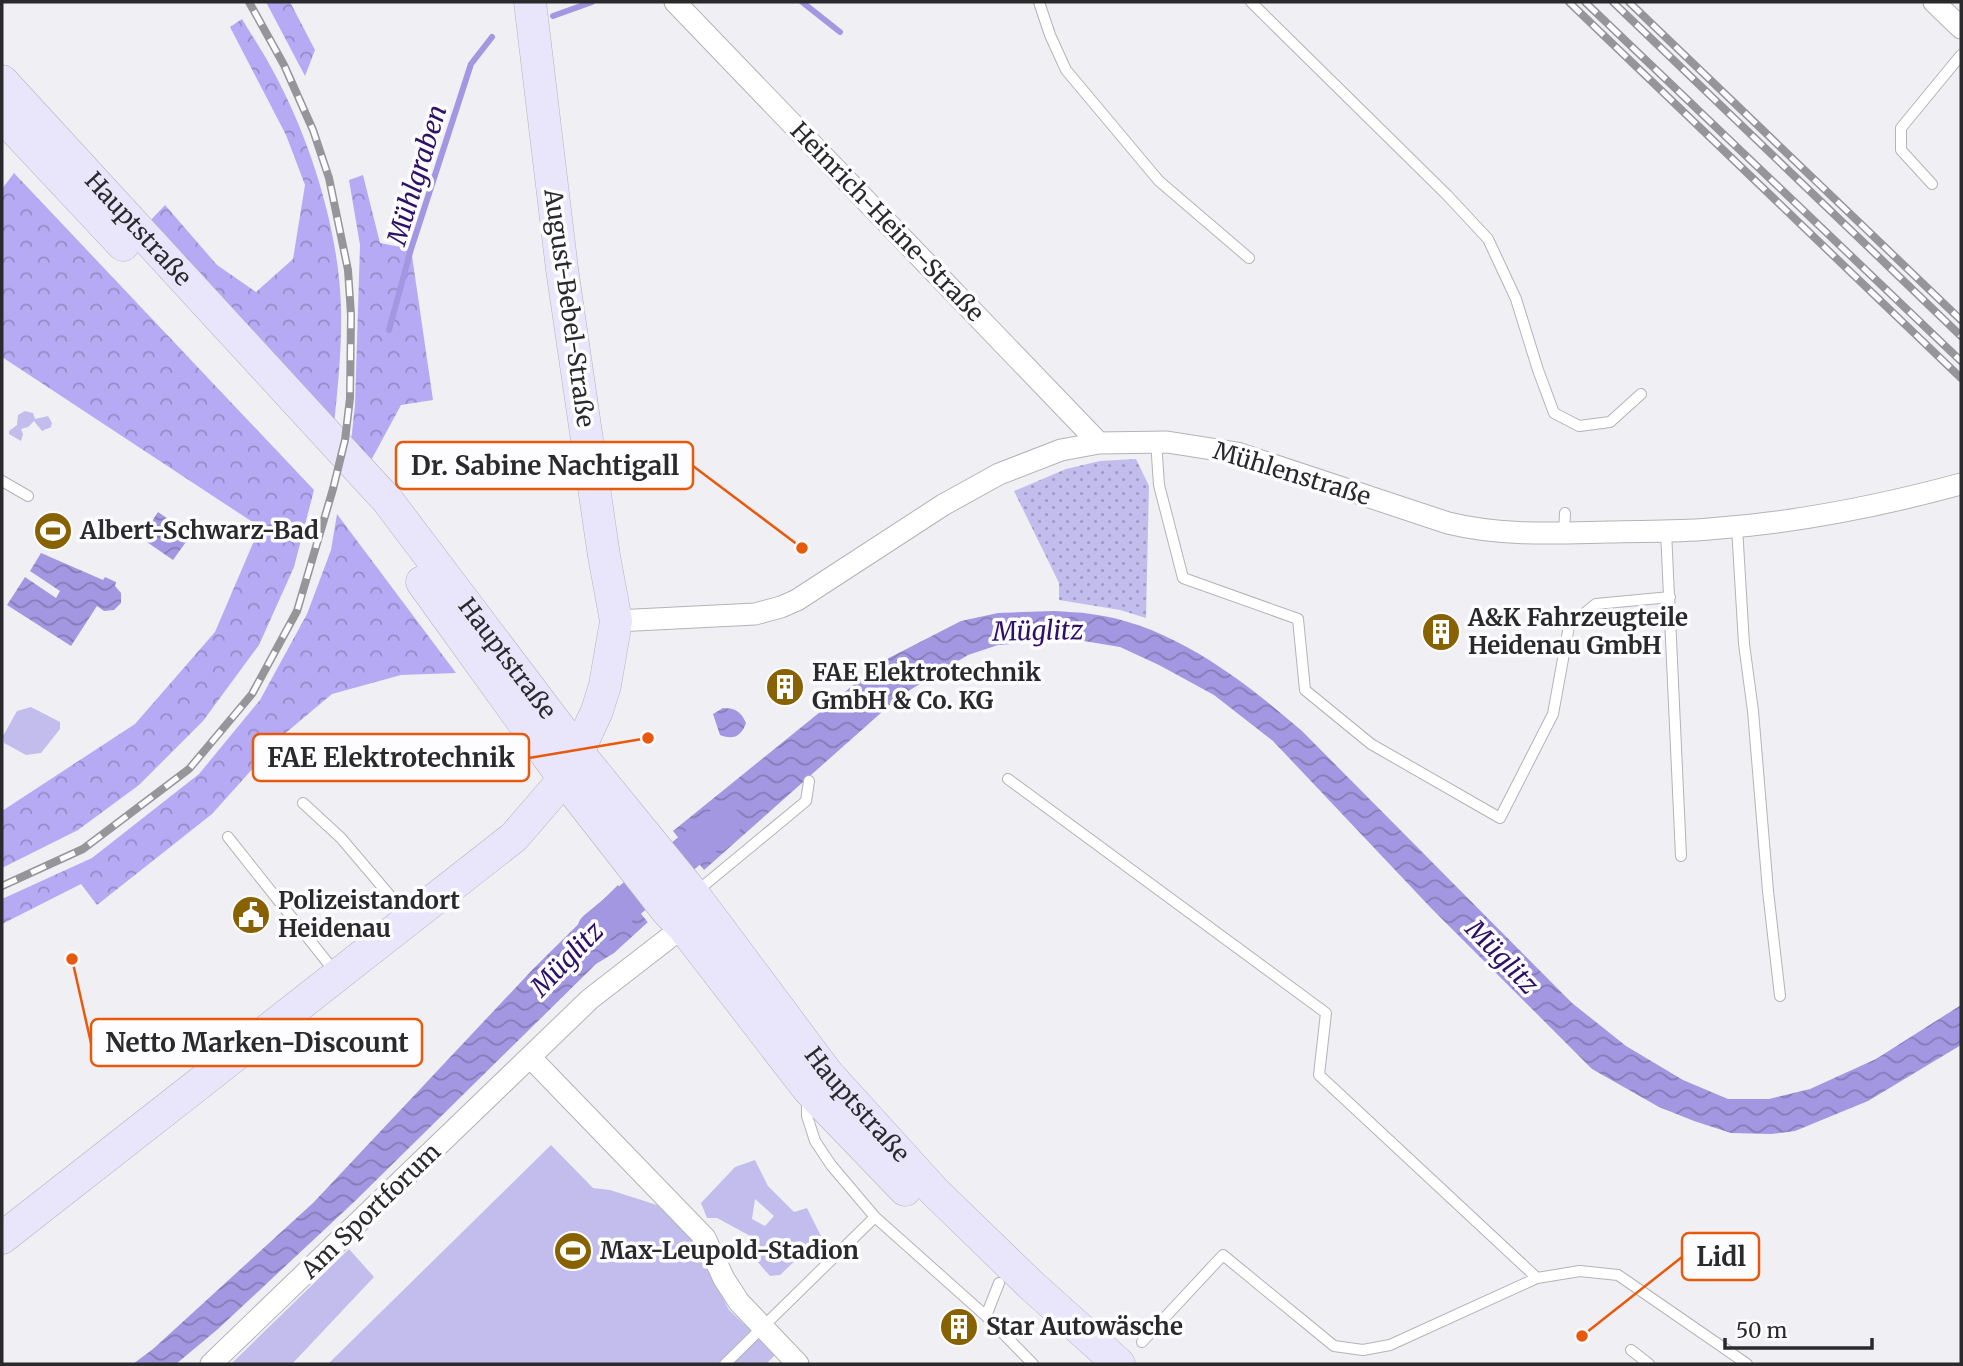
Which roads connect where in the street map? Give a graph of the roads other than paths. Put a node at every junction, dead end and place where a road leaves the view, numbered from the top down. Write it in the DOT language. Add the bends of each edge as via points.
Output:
graph roads {
  1 [pos="530,2"];
  2 [pos="675,2"];
  3 [pos="1039,2"];
  4 [pos="1251,2"];
  5 [pos="1934,2"];
  6 [pos="1961,28"];
  7 [pos="1961,55"];
  8 [pos="2,81"];
  9 [pos="2,116"];
  10 [pos="1932,184"];
  11 [pos="1249,258"];
  12 [pos="1641,394"];
  13 [pos="1156,441"];
  14 [pos="1099,443"];
  15 [pos="2,481"];
  16 [pos="1961,484"];
  17 [pos="28,496"];
  18 [pos="1737,527"];
  19 [pos="1666,531"];
  20 [pos="1670,597"];
  21 [pos="616,621"];
  22 [pos="577,751"];
  23 [pos="564,779"];
  24 [pos="1008,779"];
  25 [pos="809,781"];
  26 [pos="303,803"];
  27 [pos="228,837"];
  28 [pos="1681,856"];
  29 [pos="693,893"];
  30 [pos="410,919"];
  31 [pos="675,919"];
  32 [pos="338,975"];
  33 [pos="1780,996"];
  34 [pos="530,1057"];
  35 [pos="808,1089"];
  36 [pos="875,1217"];
  37 [pos="2,1238"];
  38 [pos="1537,1278"];
  39 [pos="999,1283"];
  40 [pos="986,1316"];
  41 [pos="761,1327"];
  42 [pos="1142,1342"];
  43 [pos="1631,1350"];
  44 [pos="211,1364"];
  45 [pos="725,1364"];
  46 [pos="797,1364"];
  47 [pos="1034,1364"];
  48 [pos="1090,1364"];
  49 [pos="1119,1364"];
  50 [pos="1649,1364"];
  51 [pos="1747,1364"];
  1 -- 21 [label="main road, August-Bebel-Straße" via="564,282"];
  2 -- 14 [label="street, Heinrich-Heine-Straße"];
  3 -- 11 [label="lane" via="1066,71 1158,181"];
  4 -- 12 [label="lane" via="1488,239 1516,299 1554,413 1579,426 1610,422"];
  5 -- 6 [label="street"];
  7 -- 10 [label="lane" via="1900,128 1900,150"];
  8 -- 22 [label="main road, Hauptstraße" via="387,501"];
  9 -- 23 [label="main road, Hauptstraße" via="374,515"];
  13 -- 14 [label="street, Mühlenstraße"];
  13 -- 19 [label="street, Mühlenstraße" via="1237,453 1481,531 1514,534 1564,523"];
  13 -- 20 [label="lane" via="1159,485 1183,578 1298,619 1305,690 1371,744 1500,818 1553,714 1569,626 1596,604"];
  14 -- 21 [label="street, Mühlenstraße" via="1061,450 999,474 781,607 755,614"];
  15 -- 17 [label="lane"];
  16 -- 18 [label="street, Mühlenstraße" via="1814,516"];
  18 -- 19 [label="street, Mühlenstraße"];
  18 -- 33 [label="lane" via="1744,644"];
  19 -- 20 [label="lane"];
  20 -- 28 [label="lane"];
  21 -- 22 [label="main road, August-Bebel-Straße" via="597,711"];
  22 -- 23 [label="main road, August-Bebel-Straße"];
  22 -- 29 [label="main road, Hauptstraße"];
  23 -- 30 [label="main road, August-Bebel-Straße" via="514,836"];
  23 -- 31 [label="main road, Hauptstraße"];
  24 -- 38 [label="lane" via="1326,1013 1319,1076"];
  25 -- 29 [label="lane" via="806,801"];
  26 -- 30 [label="lane" via="341,838"];
  27 -- 32 [label="lane"];
  29 -- 49 [label="main road, Hauptstraße" via="827,1073 935,1192"];
  30 -- 32 [label="main road, August-Bebel-Straße"];
  31 -- 34 [label="street, Am Sportforum"];
  31 -- 35 [label="main road, Hauptstraße"];
  32 -- 37 [label="main road, August-Bebel-Straße"];
  34 -- 41 [label="street" via="705,1238 724,1279"];
  34 -- 44 [label="street, Am Sportforum"];
  35 -- 36 [label="lane" via="807,1116 814,1141"];
  35 -- 39 [label="main road, Hauptstraße"];
  36 -- 40 [label="lane"];
  36 -- 41 [label="lane"];
  38 -- 42 [label="lane" via="1390,1345 1363,1350 1334,1346 1223,1255"];
  38 -- 51 [label="lane" via="1580,1271 1618,1275"];
  39 -- 40 [label="lane"];
  39 -- 48 [label="main road, Hauptstraße"];
  40 -- 47 [label="lane"];
  41 -- 45 [label="lane"];
  41 -- 46 [label="street"];
  43 -- 50 [label="lane"];
}
